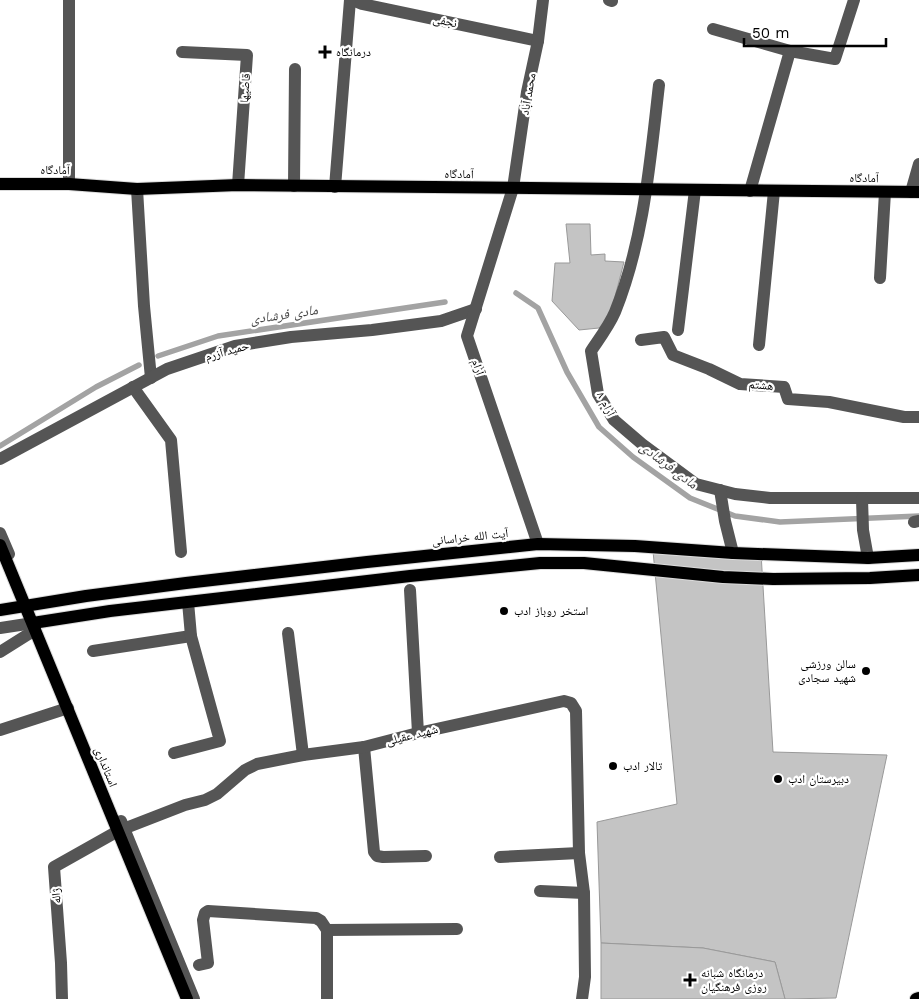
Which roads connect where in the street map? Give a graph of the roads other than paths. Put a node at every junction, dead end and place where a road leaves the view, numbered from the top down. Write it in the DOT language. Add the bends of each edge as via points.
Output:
graph roads {
  1 [pos="70,0"];
  2 [pos="351,0"];
  3 [pos="543,0"];
  4 [pos="854,0"];
  5 [pos="713,29"];
  6 [pos="538,41"];
  7 [pos="790,51"];
  8 [pos="182,52"];
  9 [pos="295,70"];
  10 [pos="659,86"];
  11 [pos="919,164"];
  12 [pos="0,184"];
  13 [pos="69,184"];
  14 [pos="238,186"];
  15 [pos="294,186"];
  16 [pos="335,187"];
  17 [pos="513,188"];
  18 [pos="138,190"];
  19 [pos="647,190"];
  20 [pos="695,190"];
  21 [pos="750,191"];
  22 [pos="774,191"];
  23 [pos="885,192"];
  24 [pos="915,192"];
  25 [pos="880,278"];
  26 [pos="476,309"];
  27 [pos="678,330"];
  28 [pos="641,340"];
  29 [pos="759,345"];
  30 [pos="151,378"];
  31 [pos="133,387"];
  32 [pos="919,417"];
  33 [pos="0,459"];
  34 [pos="720,490"];
  35 [pos="919,498"];
  36 [pos="862,499"];
  37 [pos="0,533"];
  38 [pos="538,544"];
  39 [pos="0,545"];
  40 [pos="181,552"];
  41 [pos="733,553"];
  42 [pos="919,554"];
  43 [pos="408,557"];
  44 [pos="868,558"];
  45 [pos="919,575"];
  46 [pos="410,576"];
  47 [pos="410,590"];
  48 [pos="27,602"];
  49 [pos="188,602"];
  50 [pos="0,610"];
  51 [pos="34,626"];
  52 [pos="0,628"];
  53 [pos="288,633"];
  54 [pos="191,636"];
  55 [pos="93,651"];
  56 [pos="0,652"];
  57 [pos="68,708"];
  58 [pos="0,730"];
  59 [pos="418,733"];
  60 [pos="364,747"];
  61 [pos="174,753"];
  62 [pos="303,755"];
  63 [pos="121,830"];
  64 [pos="579,853"];
  65 [pos="426,856"];
  66 [pos="500,857"];
  67 [pos="540,891"];
  68 [pos="584,892"];
  69 [pos="457,929"];
  70 [pos="327,930"];
  71 [pos="199,965"];
  72 [pos="62,999"];
  73 [pos="187,999"];
  74 [pos="194,999"];
  75 [pos="326,999"];
  76 [pos="582,999"];
  1 -- 13 [label="street"];
  2 -- 6 [label="street, نجفی"];
  2 -- 16 [label="street, نجفی"];
  3 -- 6 [label="street, محمد آباد"];
  4 -- 7 [label="street" via="835,60"];
  5 -- 7 [label="street"];
  6 -- 17 [label="street, محمد آباد"];
  7 -- 21 [label="street"];
  8 -- 14 [label="street, قاضیها" via="247,55"];
  9 -- 15 [label="street"];
  10 -- 19 [label="street, ۸ آرام"];
  11 -- 24 [label="street"];
  12 -- 13 [label="main road, آمادگاه"];
  13 -- 18 [label="main road, آمادگاه"];
  14 -- 15 [label="main road, آمادگاه"];
  14 -- 18 [label="main road, آمادگاه"];
  15 -- 16 [label="main road, آمادگاه"];
  16 -- 17 [label="main road, آمادگاه"];
  17 -- 19 [label="main road, آمادگاه"];
  17 -- 26 [label="street, آرام"];
  18 -- 30 [label="street"];
  19 -- 20 [label="main road, آمادگاه"];
  19 -- 34 [label="street, ۸ آرام" via="635,249 614,314 591,351 598,394 614,420 642,444 696,484"];
  20 -- 21 [label="main road, آمادگاه"];
  20 -- 27 [label="street"];
  21 -- 22 [label="main road, آمادگاه"];
  22 -- 23 [label="main road, آمادگاه"];
  22 -- 29 [label="street"];
  23 -- 24 [label="main road, آمادگاه"];
  23 -- 25 [label="street"];
  26 -- 30 [label="street, حمید آزرم" via="441,321 235,346 167,369"];
  26 -- 38 [label="street, آرام" via="467,336"];
  28 -- 32 [label="street, هشتم" via="664,337 673,356 740,384 784,387 788,399 829,402"];
  30 -- 31 [label="street, حمید آزرم"];
  31 -- 33 [label="street, حمید آزرم"];
  31 -- 40 [label="street" via="171,440"];
  34 -- 36 [label="street, ۸ آرام" via="770,498"];
  34 -- 41 [label="street"];
  35 -- 36 [label="street, ۸ آرام"];
  36 -- 44 [label="street"];
  37 -- 48 [label="street"];
  38 -- 41 [label="main road, آیت الله خراسانی"];
  38 -- 43 [label="main road, آیت الله خراسانی"];
  39 -- 48 [label="main road, استانداری"];
  41 -- 44 [label="main road, آیت الله خراسانی"];
  42 -- 44 [label="main road, آیت الله خراسانی"];
  43 -- 46 [label="main road"];
  43 -- 48 [label="main road, آیت الله خراسانی"];
  45 -- 46 [label="main road" via="772,579 584,563 540,563"];
  46 -- 49 [label="main road"];
  47 -- 59 [label="street"];
  48 -- 50 [label="main road, آیت الله خراسانی"];
  48 -- 51 [label="main road, استانداری"];
  48 -- 63 [label="street, استانداری"];
  49 -- 51 [label="main road" via="110,611"];
  49 -- 54 [label="street"];
  51 -- 52 [label="street"];
  51 -- 56 [label="street"];
  51 -- 57 [label="main road, استانداری"];
  53 -- 62 [label="street"];
  54 -- 55 [label="street"];
  54 -- 61 [label="street" via="220,741"];
  57 -- 58 [label="street"];
  57 -- 63 [label="main road, استانداری"];
  59 -- 60 [label="street, شهید عقیلی"];
  59 -- 64 [label="street, شهید عقیلی" via="564,701 571,703 576,711"];
  60 -- 62 [label="street, شهید عقیلی"];
  60 -- 65 [label="street" via="374,852 383,857"];
  62 -- 63 [label="street, شهید عقیلی" via="258,764 205,800"];
  63 -- 72 [label="street, ژاله" via="54,867"];
  63 -- 73 [label="main road, استانداری"];
  63 -- 74 [label="street, استانداری"];
  64 -- 66 [label="street"];
  64 -- 68 [label="street, شهید عقیلی"];
  67 -- 68 [label="street"];
  68 -- 76 [label="street, شهید عقیلی" via="585,977"];
  69 -- 70 [label="street"];
  70 -- 71 [label="street" via="316,918 208,911 203,920 208,963"];
  70 -- 75 [label="street"];
}
